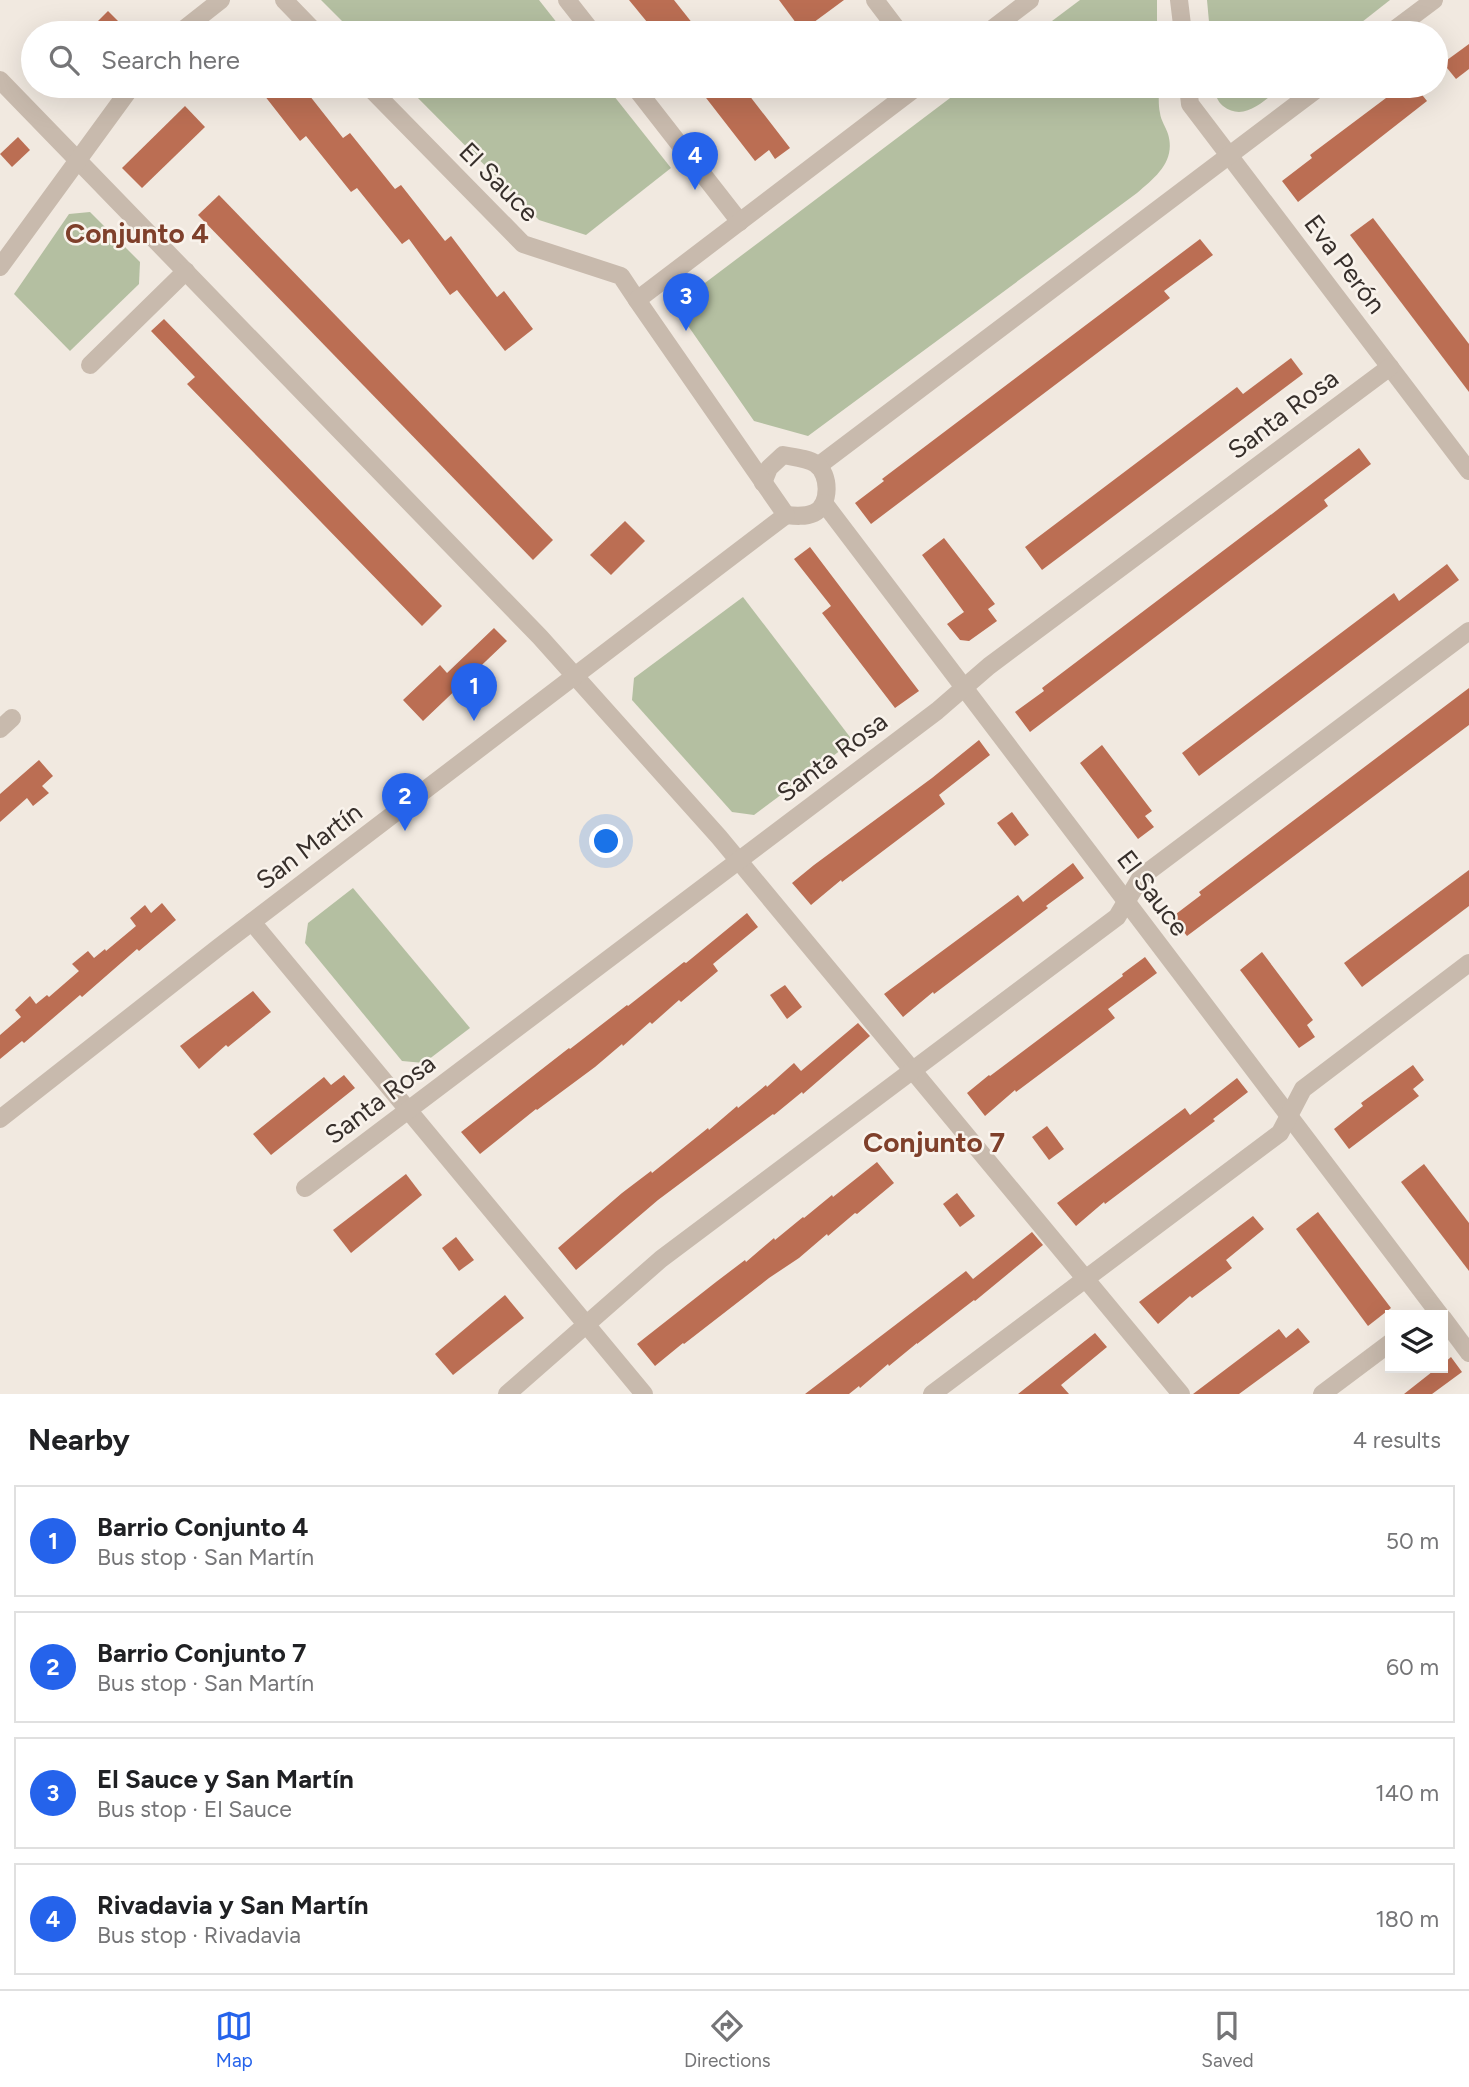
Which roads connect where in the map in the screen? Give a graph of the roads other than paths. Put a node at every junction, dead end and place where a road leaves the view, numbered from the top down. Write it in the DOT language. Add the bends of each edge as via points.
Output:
graph roads {
  1 [pos="221,0"];
  2 [pos="284,0"];
  3 [pos="567,0"];
  4 [pos="874,0"];
  5 [pos="1030,0"];
  6 [pos="1179,0"];
  7 [pos="1434,0"];
  8 [pos="194,21"];
  9 [pos="304,21"];
  10 [pos="584,21"];
  11 [pos="891,21"];
  12 [pos="1003,21"];
  13 [pos="1182,21"];
  14 [pos="1406,21"];
  15 [pos="0,80"];
  16 [pos="123,98"];
  17 [pos="380,98"];
  18 [pos="643,98"];
  19 [pos="902,98"];
  20 [pos="1189,98"];
  21 [pos="1305,98"];
  22 [pos="1229,156"];
  23 [pos="78,160"];
  24 [pos="740,222"];
  25 [pos="0,267"];
  26 [pos="186,271"];
  27 [pos="637,300"];
  28 [pos="90,365"];
  29 [pos="1390,367"];
  30 [pos="818,466"];
  31 [pos="1469,471"];
  32 [pos="764,483"];
  33 [pos="824,503"];
  34 [pos="786,515"];
  35 [pos="1469,631"];
  36 [pos="575,676"];
  37 [pos="964,688"];
  38 [pos="739,861"];
  39 [pos="1126,901"];
  40 [pos="252,922"];
  41 [pos="1469,963"];
  42 [pos="912,1070"];
  43 [pos="409,1111"];
  44 [pos="1289,1116"];
  45 [pos="0,1119"];
  46 [pos="305,1188"];
  47 [pos="1086,1279"];
  48 [pos="1433,1310"];
  49 [pos="586,1325"];
  50 [pos="1448,1328"];
  51 [pos="1385,1347"];
  52 [pos="1469,1353"];
  53 [pos="507,1394"];
  54 [pos="644,1394"];
  55 [pos="932,1394"];
  56 [pos="1181,1394"];
  57 [pos="1322,1394"];
  1 -- 8 [label="street"];
  2 -- 9 [label="street"];
  3 -- 10 [label="street"];
  4 -- 11 [label="street"];
  5 -- 12 [label="street"];
  6 -- 13 [label="street"];
  7 -- 14 [label="street"];
  15 -- 23 [label="street"];
  16 -- 23 [label="street"];
  17 -- 27 [label="street, El Sauce" via="523,244 621,276"];
  18 -- 24 [label="street"];
  19 -- 24 [label="street"];
  20 -- 22 [label="street, Eva Perón"];
  21 -- 22 [label="street"];
  22 -- 29 [label="street, Eva Perón"];
  22 -- 30 [label="street"];
  23 -- 25 [label="street"];
  23 -- 26 [label="street"];
  24 -- 27 [label="street"];
  26 -- 28 [label="street"];
  26 -- 36 [label="street"];
  27 -- 32 [label="street, El Sauce"];
  29 -- 31 [label="street, Eva Perón"];
  29 -- 37 [label="street, Santa Rosa"];
  30 -- 32 [label="street" via="783,455 769,467"];
  30 -- 33 [label="street" via="826,479"];
  32 -- 34 [label="street, El Sauce"];
  33 -- 34 [label="street" via="813,513"];
  33 -- 37 [label="street, El Sauce"];
  34 -- 36 [label="street, San Martín"];
  35 -- 39 [label="street" via="1142,877"];
  36 -- 38 [label="street"];
  36 -- 40 [label="street, San Martín"];
  37 -- 38 [label="street, Santa Rosa"];
  37 -- 39 [label="street, El Sauce"];
  38 -- 42 [label="street"];
  38 -- 43 [label="street, Santa Rosa"];
  39 -- 42 [label="street" via="1117,917"];
  39 -- 44 [label="street, El Sauce"];
  40 -- 43 [label="street"];
  40 -- 45 [label="street, San Martín"];
  41 -- 44 [label="street" via="1303,1088"];
  42 -- 47 [label="street"];
  42 -- 49 [label="street" via="661,1259"];
  43 -- 46 [label="street, Santa Rosa"];
  43 -- 49 [label="street"];
  44 -- 47 [label="street" via="1280,1133"];
  44 -- 48 [label="street, El Sauce"];
  47 -- 55 [label="street"];
  47 -- 56 [label="street"];
  49 -- 53 [label="street"];
  49 -- 54 [label="street"];
  50 -- 52 [label="street, El Sauce"];
  51 -- 57 [label="street"];
}
